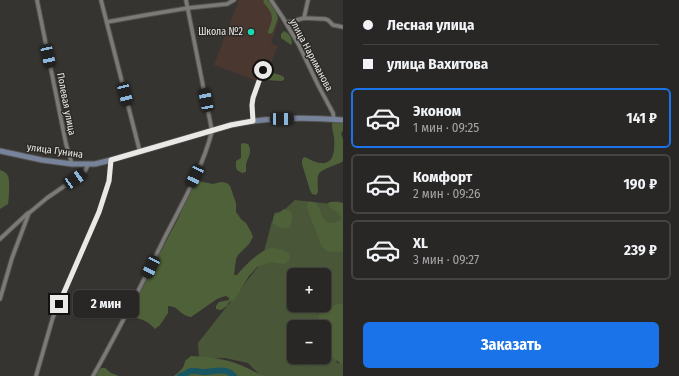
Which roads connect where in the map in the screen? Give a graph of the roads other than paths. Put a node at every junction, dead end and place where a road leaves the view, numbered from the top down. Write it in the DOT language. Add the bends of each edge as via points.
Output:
graph roads {
  1 [pos="37,0"];
  2 [pos="101,0"];
  3 [pos="186,0"];
  4 [pos="234,0"];
  5 [pos="271,0"];
  6 [pos="308,0"];
  7 [pos="188,8"];
  8 [pos="304,18"];
  9 [pos="107,22"];
  10 [pos="286,23"];
  11 [pos="343,27"];
  12 [pos="263,70"];
  13 [pos="334,119"];
  14 [pos="343,120"];
  15 [pos="253,121"];
  16 [pos="212,131"];
  17 [pos="0,151"];
  18 [pos="140,152"];
  19 [pos="111,160"];
  20 [pos="72,164"];
  21 [pos="88,165"];
  22 [pos="29,213"];
  23 [pos="0,239"];
  24 [pos="0,299"];
  25 [pos="36,376"];
  26 [pos="93,376"];
  1 -- 20 [label="street, Полевая улица"];
  2 -- 9 [label="street"];
  3 -- 7 [label="street"];
  4 -- 7 [label="street" via="227,4"];
  5 -- 10 [label="street, улица Нариманова"];
  6 -- 8 [label="street"];
  7 -- 9 [label="street"];
  7 -- 16 [label="street"];
  8 -- 10 [label="street"];
  8 -- 11 [label="street" via="325,19 333,25"];
  9 -- 18 [label="street"];
  10 -- 13 [label="street, улица Нариманова" via="333,112"];
  12 -- 15 [label="street" via="253,98"];
  13 -- 14 [label="main road, улица Гунина"];
  13 -- 15 [label="main road, улица Гунина"];
  15 -- 16 [label="main road, улица Гунина"];
  16 -- 18 [label="main road, улица Гунина"];
  16 -- 26 [label="street" via="201,163 177,215"];
  17 -- 20 [label="main road, улица Гунина"];
  18 -- 19 [label="main road, улица Гунина"];
  19 -- 21 [label="main road, улица Гунина"];
  19 -- 25 [label="street" via="109,181 99,212 53,317"];
  20 -- 21 [label="main road, улица Гунина"];
  21 -- 22 [label="street" via="86,171"];
  22 -- 23 [label="street"];
  22 -- 24 [label="street"];
}
